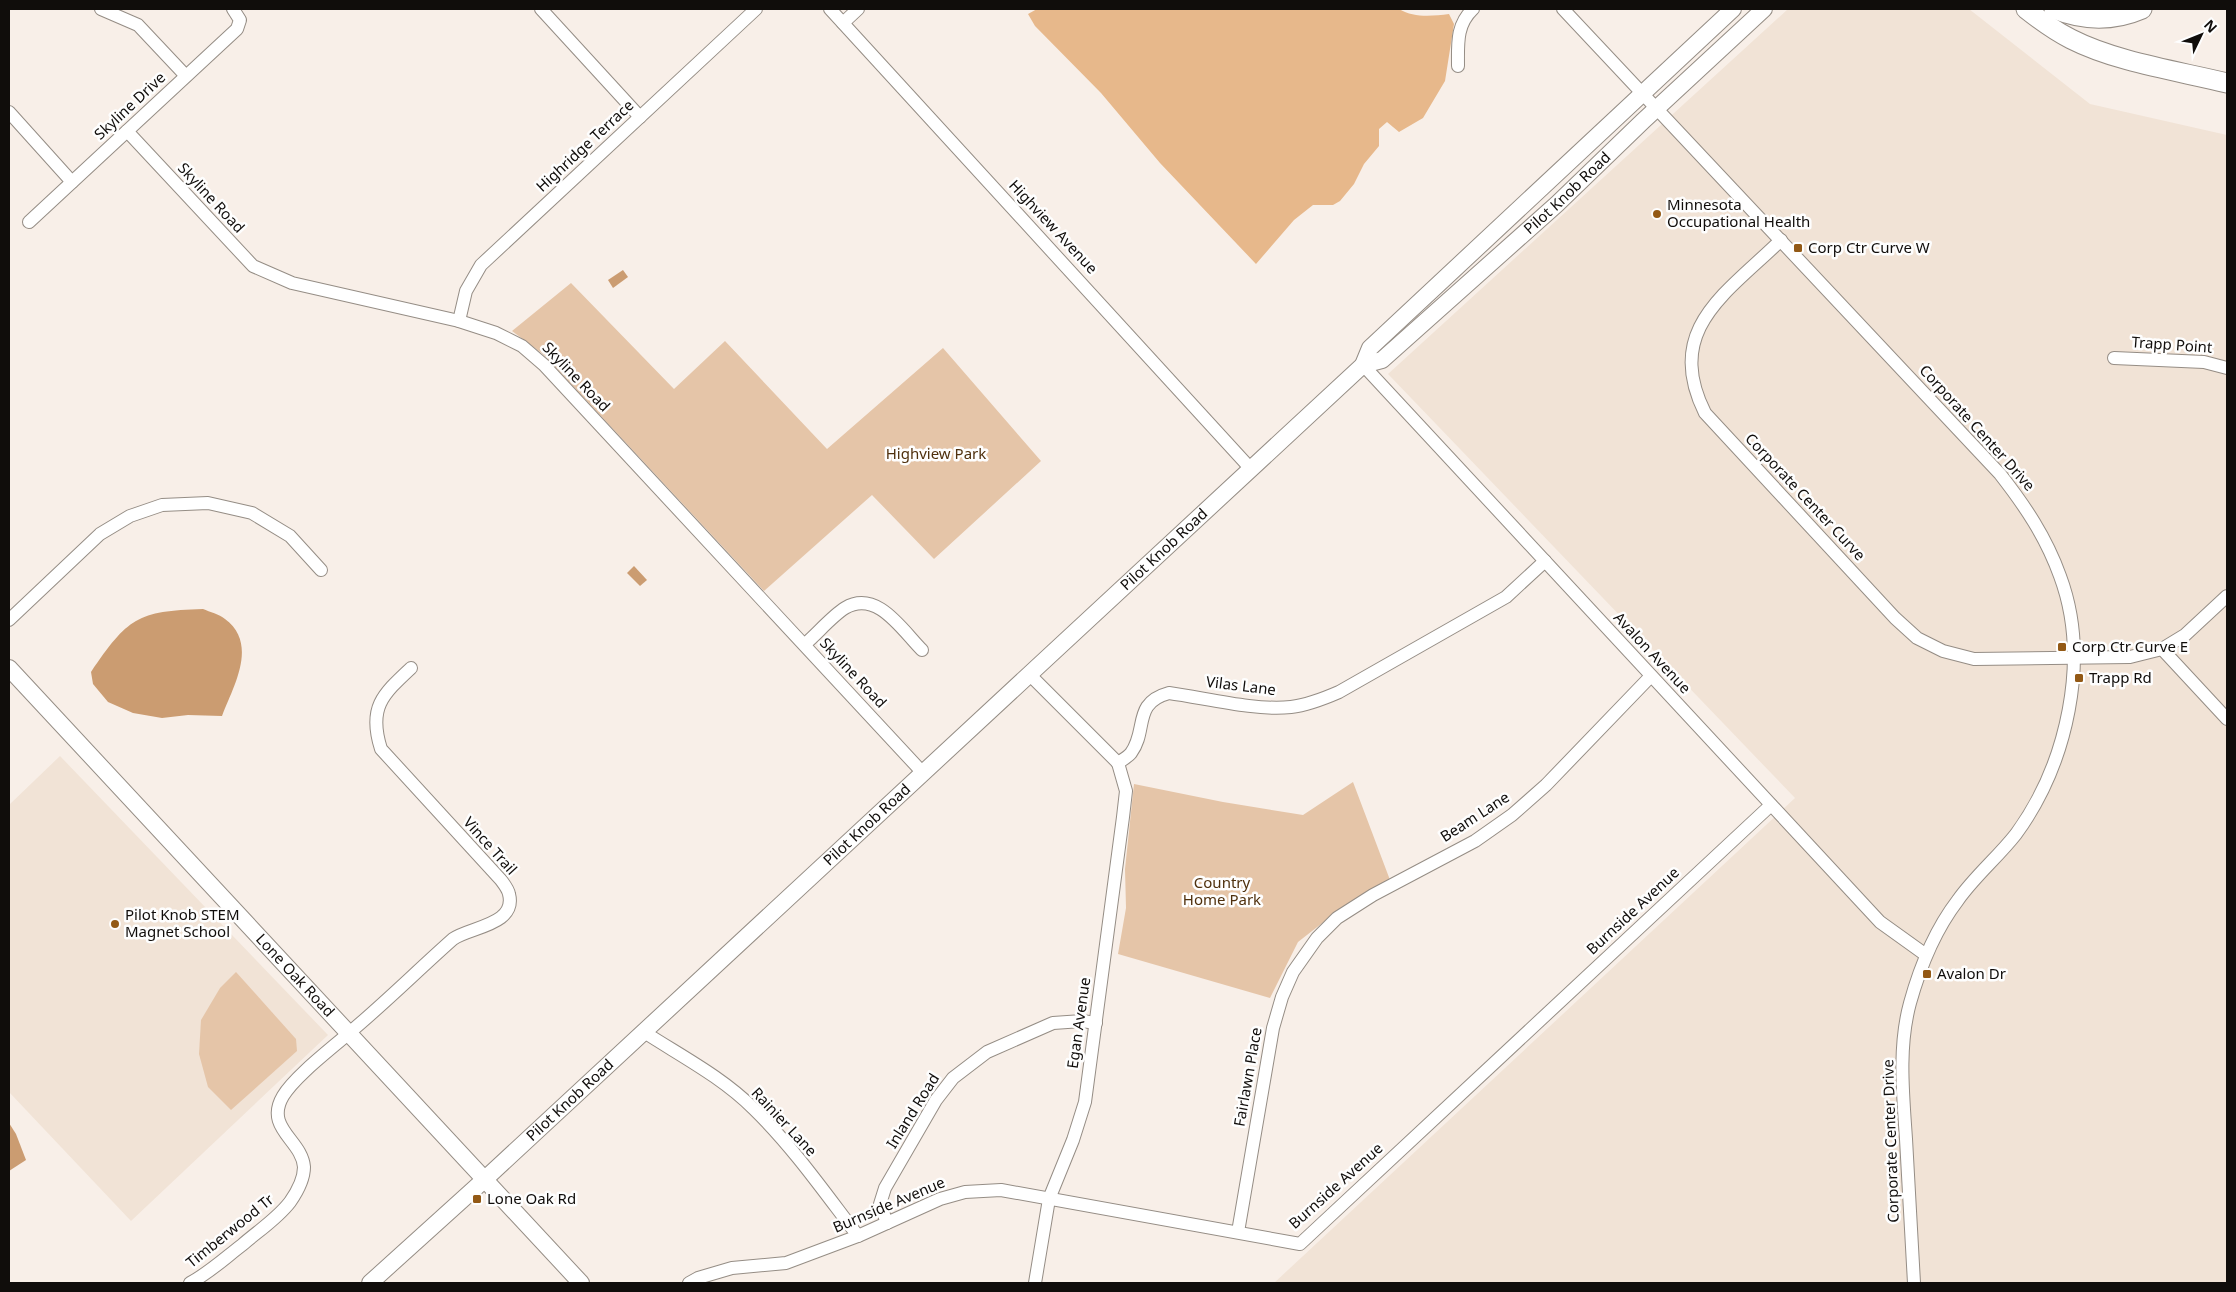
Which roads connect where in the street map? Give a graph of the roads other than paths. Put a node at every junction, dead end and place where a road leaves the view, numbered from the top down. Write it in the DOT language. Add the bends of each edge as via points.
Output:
graph roads {
  1 [pos="101,9"];
  2 [pos="233,9"];
  3 [pos="541,9"];
  4 [pos="756,9"];
  5 [pos="830,9"];
  6 [pos="858,9"];
  7 [pos="1473,9"];
  8 [pos="1563,9"];
  9 [pos="1734,9"];
  10 [pos="1764,9"];
  11 [pos="2026,9"];
  12 [pos="2054,9"];
  13 [pos="2142,9"];
  14 [pos="843,23"];
  15 [pos="1458,66"];
  16 [pos="186,76"];
  17 [pos="2227,83"];
  18 [pos="1643,92"];
  19 [pos="1658,108"];
  20 [pos="9,112"];
  21 [pos="640,117"];
  22 [pos="127,131"];
  23 [pos="72,182"];
  24 [pos="29,222"];
  25 [pos="1781,240"];
  26 [pos="1425,296"];
  27 [pos="1438,310"];
  28 [pos="459,321"];
  29 [pos="2114,358"];
  30 [pos="1363,365"];
  31 [pos="2227,368"];
  32 [pos="1251,469"];
  33 [pos="1545,561"];
  34 [pos="321,570"];
  35 [pos="2227,596"];
  36 [pos="9,620"];
  37 [pos="805,644"];
  38 [pos="2162,649"];
  39 [pos="922,650"];
  40 [pos="2074,659"];
  41 [pos="411,668"];
  42 [pos="11,674"];
  43 [pos="1029,674"];
  44 [pos="1651,676"];
  45 [pos="2227,719"];
  46 [pos="1118,762"];
  47 [pos="923,773"];
  48 [pos="1771,805"];
  49 [pos="1317,938"];
  50 [pos="1926,955"];
  51 [pos="1096,1023"];
  52 [pos="644,1032"];
  53 [pos="348,1034"];
  54 [pos="484,1180"];
  55 [pos="1049,1199"];
  56 [pos="887,1223"];
  57 [pos="1238,1232"];
  58 [pos="858,1236"];
  59 [pos="190,1283"];
  60 [pos="370,1283"];
  61 [pos="579,1283"];
  62 [pos="689,1283"];
  63 [pos="1035,1283"];
  64 [pos="1914,1283"];
  1 -- 16 [label="street" via="138,25"];
  2 -- 16 [label="street, Skyline Drive" via="240,20 237,29"];
  3 -- 21 [label="street"];
  4 -- 21 [label="street, Highridge Terrace"];
  5 -- 14 [label="street, Highview Avenue"];
  6 -- 14 [label="street"];
  7 -- 15 [label="street" via="1458,31"];
  8 -- 18 [label="street, Corporate Center Drive"];
  9 -- 18 [label="main road, Pilot Knob Road"];
  10 -- 19 [label="main road, Pilot Knob Road"];
  11 -- 17 [label="highway" via="2071,40 2106,54"];
  12 -- 13 [label="highway" via="2082,18 2098,19 2114,18"];
  14 -- 32 [label="street, Highview Avenue"];
  16 -- 22 [label="street, Skyline Drive"];
  18 -- 19 [label="street, Corporate Center Drive"];
  18 -- 26 [label="main road, Pilot Knob Road"];
  19 -- 25 [label="street, Corporate Center Drive"];
  19 -- 27 [label="main road, Pilot Knob Road"];
  20 -- 23 [label="street"];
  21 -- 28 [label="street, Highridge Terrace" via="481,265 466,291"];
  22 -- 23 [label="street, Skyline Drive"];
  22 -- 28 [label="street, Skyline Road" via="252,266 292,283"];
  23 -- 24 [label="street, Skyline Drive"];
  25 -- 40 [label="street, Corporate Center Drive" via="2000,474 2024,504 2044,538 2061,578 2071,620"];
  25 -- 40 [label="street, Corporate Center Curve" via="1714,304 1697,329 1691,350 1690,373 1705,414 1917,638 1943,651 1974,659"];
  26 -- 27 [label="street"];
  26 -- 30 [label="main road, Pilot Knob Road" via="1370,348"];
  27 -- 30 [label="main road, Pilot Knob Road" via="1382,360"];
  28 -- 37 [label="street, Skyline Road" via="522,346 544,366"];
  29 -- 31 [label="street, Trapp Point" via="2204,362"];
  30 -- 32 [label="main road, Pilot Knob Road"];
  30 -- 33 [label="street, Avalon Avenue"];
  32 -- 43 [label="main road, Pilot Knob Road"];
  33 -- 44 [label="street, Avalon Avenue"];
  33 -- 46 [label="street, Vilas Lane" via="1506,597 1316,702 1266,708 1169,693 1156,696 1144,710 1131,753"];
  34 -- 36 [label="street" via="290,536 252,513 208,502 162,505 130,516 100,534"];
  35 -- 38 [label="street, Corporate Center Curve" via="2185,635"];
  37 -- 39 [label="street" via="845,608 865,602 884,610"];
  37 -- 47 [label="street, Skyline Road"];
  38 -- 40 [label="street, Corporate Center Curve" via="2130,657"];
  38 -- 45 [label="street"];
  40 -- 50 [label="street, Corporate Center Drive" via="2067,726 2044,789 2015,834 1957,900"];
  41 -- 53 [label="street, Vince Trail" via="388,689 379,703 375,718 381,749 501,880 510,894 509,905 504,915 494,922 462,932 453,939"];
  42 -- 53 [label="main road, Lone Oak Road"];
  43 -- 46 [label="street"];
  43 -- 47 [label="main road, Pilot Knob Road"];
  44 -- 48 [label="street, Avalon Avenue"];
  44 -- 49 [label="street, Beam Lane" via="1546,785 1512,815 1474,841 1373,894 1337,918"];
  46 -- 51 [label="street, Egan Avenue" via="1126,791"];
  47 -- 52 [label="main road, Pilot Knob Road"];
  48 -- 50 [label="street, Avalon Avenue" via="1880,922"];
  48 -- 57 [label="street, Burnside Avenue" via="1300,1244"];
  49 -- 57 [label="street, Fairlawn Place" via="1294,972 1273,1028"];
  50 -- 64 [label="street, Corporate Center Drive" via="1910,1004 1902,1064"];
  51 -- 55 [label="street, Egan Avenue" via="1085,1102"];
  51 -- 56 [label="street, Inland Road" via="1053,1023 987,1052 953,1078 936,1100 885,1188 880,1204"];
  52 -- 54 [label="main road, Pilot Knob Road"];
  52 -- 58 [label="street, Rainier Lane" via="718,1079 753,1108 784,1141"];
  53 -- 54 [label="main road, Lone Oak Road"];
  53 -- 59 [label="street, Timberwood Tr" via="327,1051 281,1100 280,1126 298,1149 304,1166 302,1181 291,1201 274,1219"];
  54 -- 60 [label="main road, Pilot Knob Road"];
  54 -- 61 [label="main road, Lone Oak Road"];
  55 -- 56 [label="street, Burnside Avenue" via="1001,1190 965,1192 940,1199"];
  55 -- 57 [label="street, Burnside Avenue"];
  55 -- 63 [label="street, Egan Avenue"];
  56 -- 58 [label="street, Burnside Avenue"];
  58 -- 62 [label="street, Burnside Avenue" via="786,1263 732,1268"];
}
